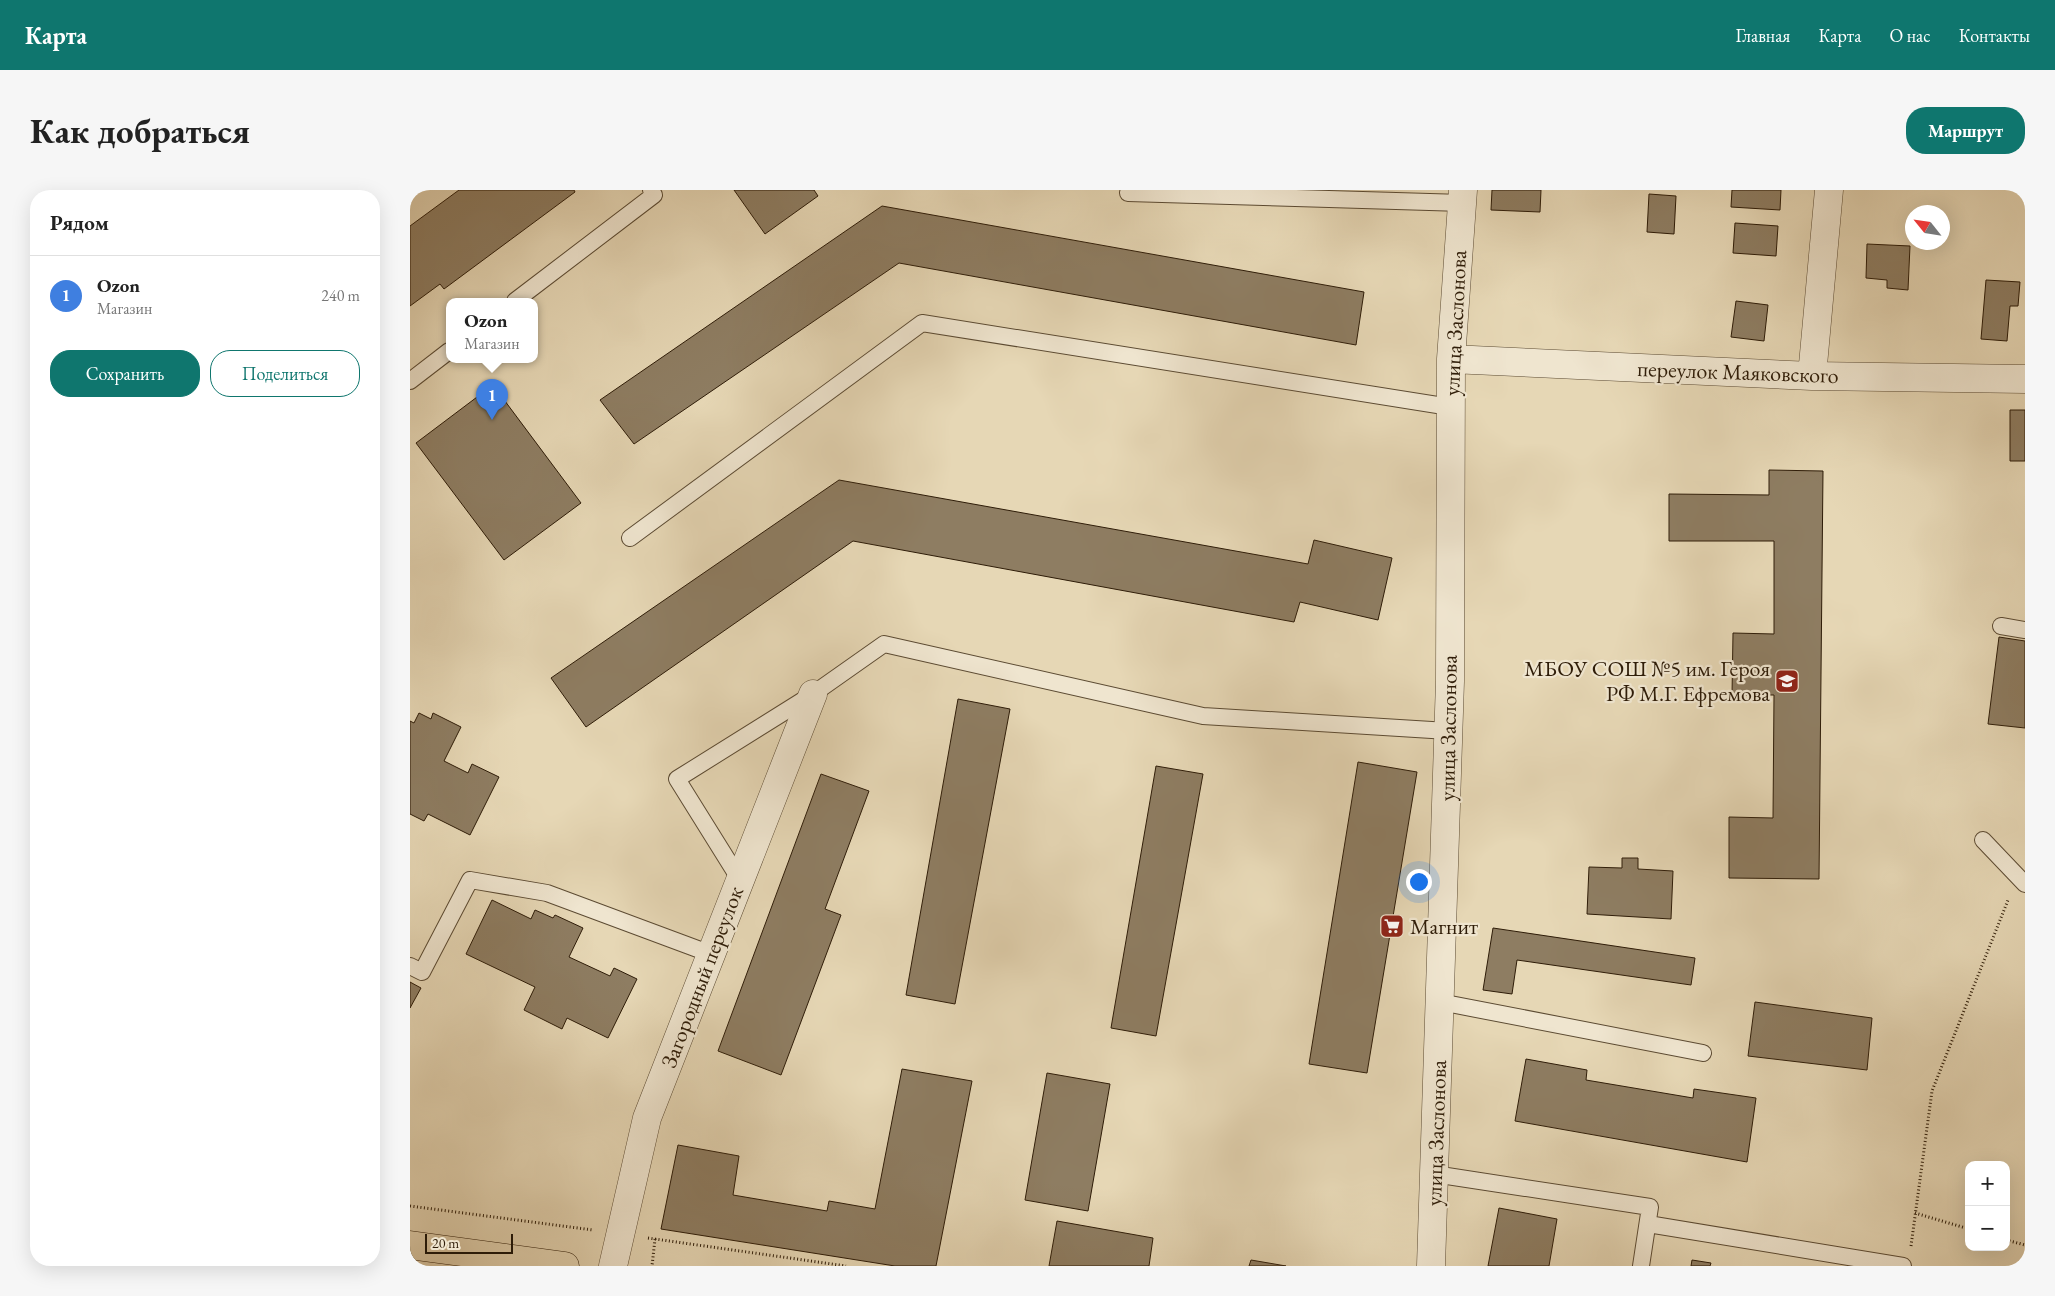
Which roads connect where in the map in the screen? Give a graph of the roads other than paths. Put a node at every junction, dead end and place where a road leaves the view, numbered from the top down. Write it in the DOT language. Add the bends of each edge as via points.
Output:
graph roads {
  1 [pos="651,190"];
  2 [pos="1830,190"];
  3 [pos="1128,193"];
  4 [pos="1463,197"];
  5 [pos="518,298"];
  6 [pos="446,354"];
  7 [pos="1451,359"];
  8 [pos="1812,376"];
  9 [pos="2025,379"];
  10 [pos="410,380"];
  11 [pos="1450,407"];
  12 [pos="630,538"];
  13 [pos="2001,626"];
  14 [pos="2025,630"];
  15 [pos="813,694"];
  16 [pos="1448,731"];
  17 [pos="1983,840"];
  18 [pos="740,880"];
  19 [pos="2021,880"];
  20 [pos="711,954"];
  21 [pos="410,966"];
  22 [pos="1440,1002"];
  23 [pos="1703,1053"];
  24 [pos="1434,1174"];
  25 [pos="1648,1224"];
  26 [pos="410,1245"];
  27 [pos="565,1266"];
  28 [pos="613,1266"];
  29 [pos="1431,1266"];
  30 [pos="1641,1266"];
  31 [pos="1903,1266"];
  1 -- 5 [label="lane" via="654,195"];
  2 -- 8 [label="street"];
  3 -- 4 [label="lane"];
  4 -- 7 [label="street, улица Заслонова"];
  6 -- 10 [label="lane"];
  7 -- 8 [label="street, переулок Маяковского"];
  7 -- 11 [label="street, улица Заслонова"];
  8 -- 9 [label="street, переулок Маяковского"];
  11 -- 12 [label="lane" via="922,324"];
  11 -- 16 [label="street, улица Заслонова"];
  13 -- 14 [label="lane"];
  15 -- 16 [label="lane" via="884,644 1203,716"];
  15 -- 18 [label="street, Загородный переулок"];
  15 -- 18 [label="lane" via="677,779"];
  16 -- 22 [label="street, улица Заслонова"];
  17 -- 19 [label="lane"];
  18 -- 20 [label="street, Загородный переулок"];
  20 -- 21 [label="lane" via="547,893 470,880 422,972"];
  20 -- 28 [label="street, Загородный переулок" via="647,1118"];
  22 -- 23 [label="lane"];
  22 -- 24 [label="street, улица Заслонова"];
  24 -- 25 [label="lane" via="1650,1207"];
  24 -- 29 [label="street, улица Заслонова"];
  25 -- 30 [label="lane"];
  25 -- 31 [label="lane"];
  26 -- 27 [label="main road"];
}
